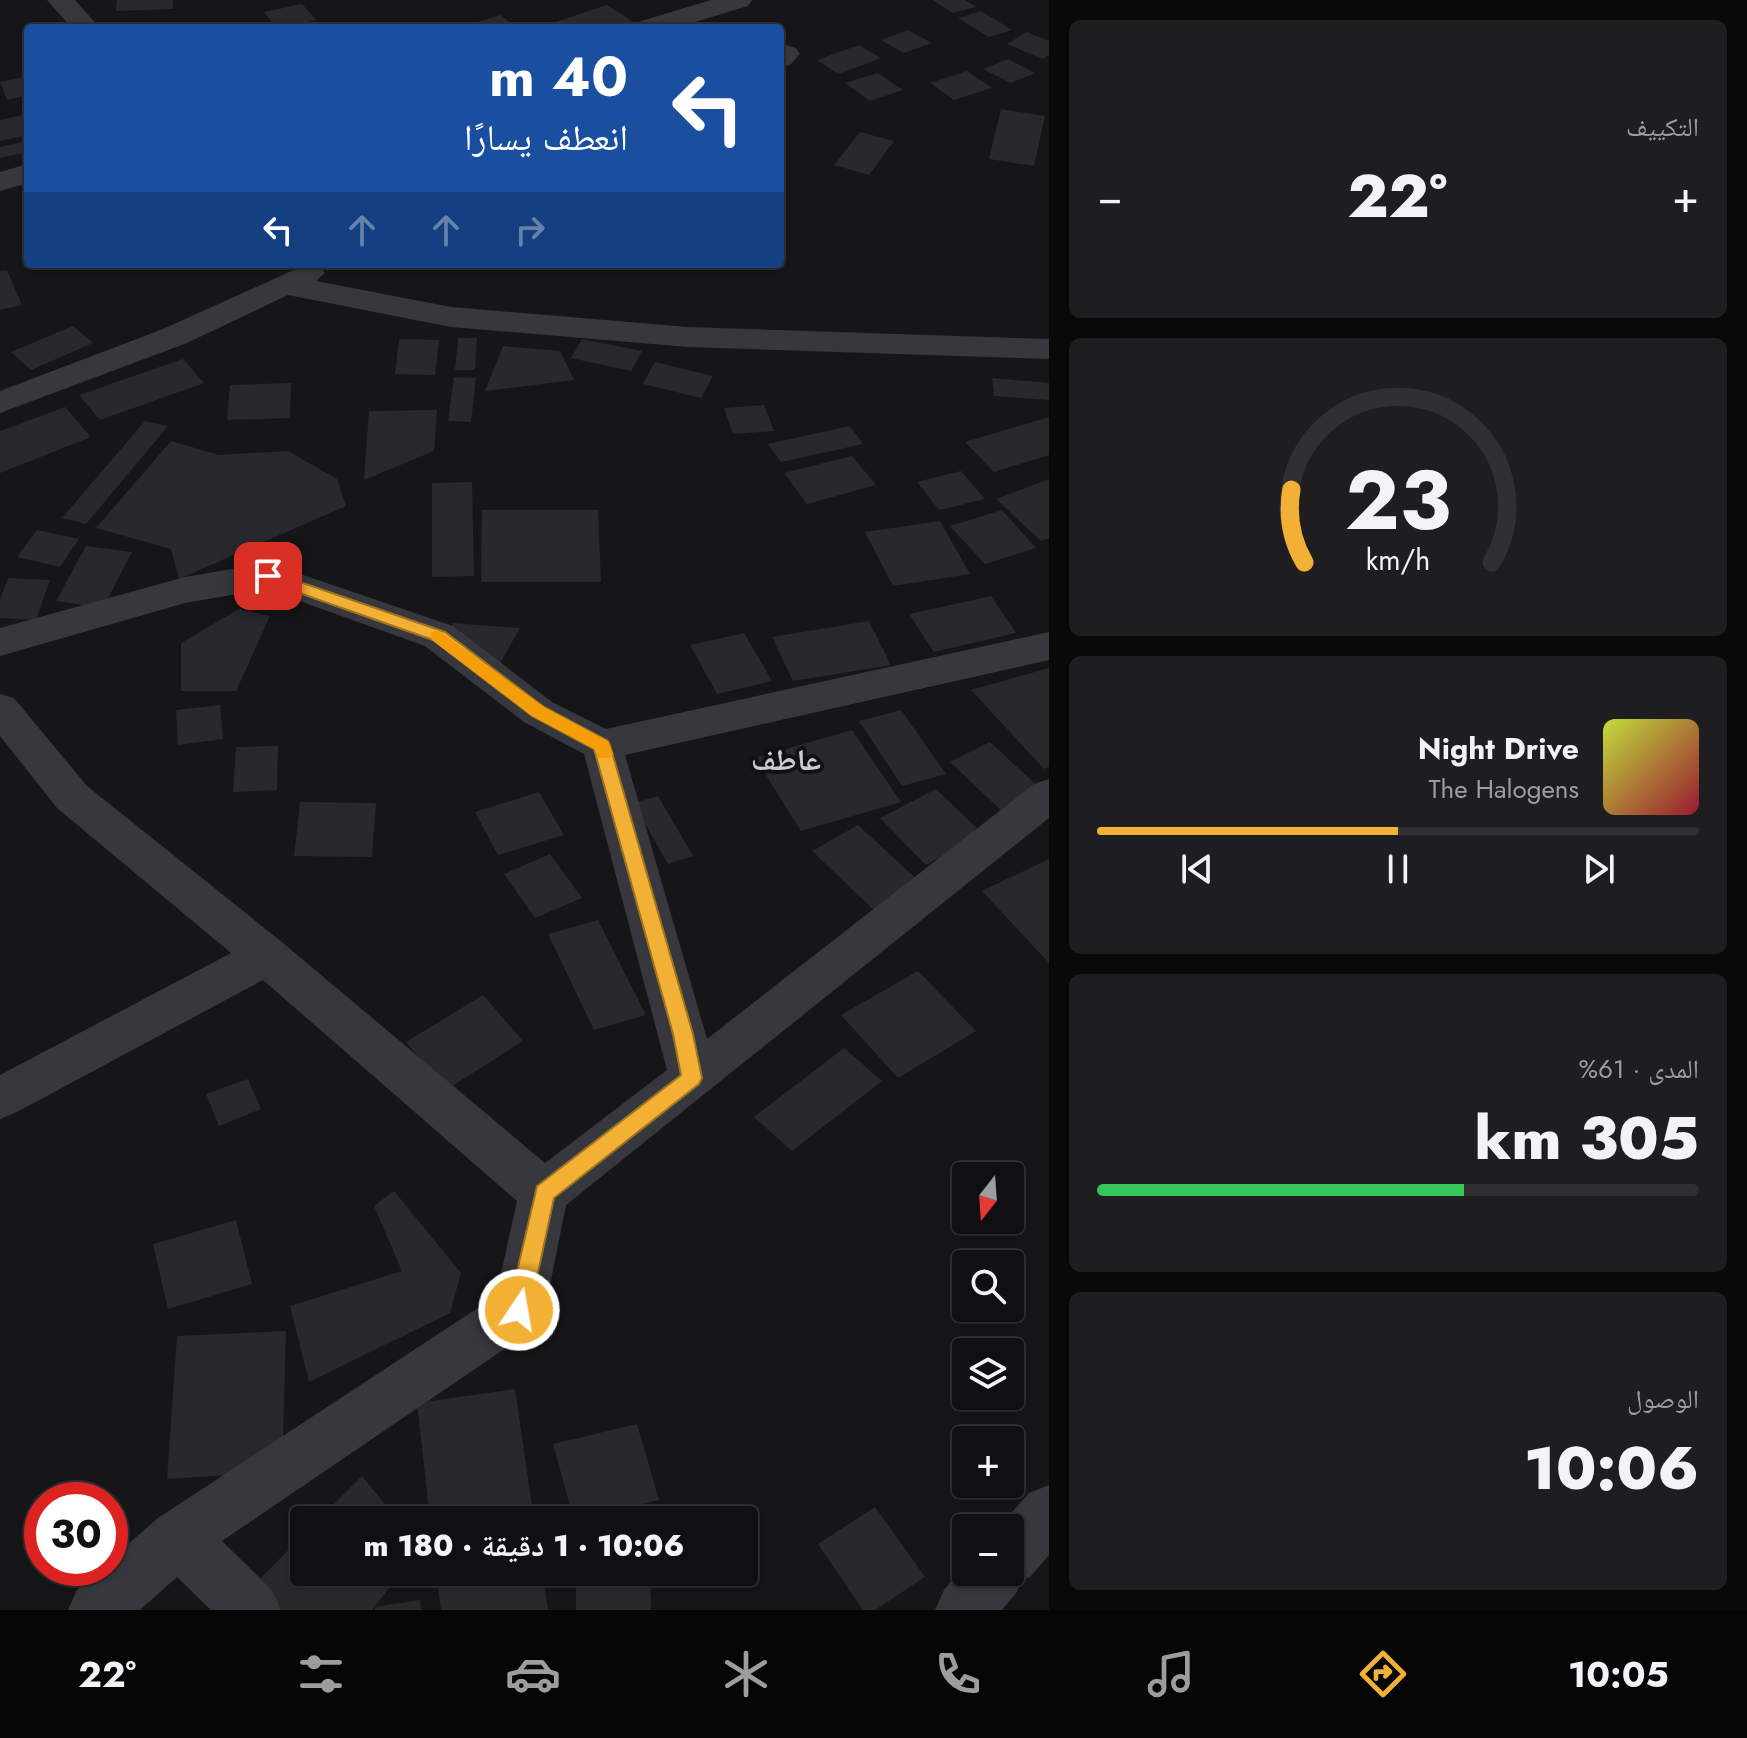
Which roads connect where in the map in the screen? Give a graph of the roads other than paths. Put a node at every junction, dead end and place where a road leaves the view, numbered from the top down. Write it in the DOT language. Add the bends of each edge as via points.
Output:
graph roads {
  1 [pos="60,0"];
  2 [pos="739,0"];
  3 [pos="704,9"];
  4 [pos="83,24"];
  5 [pos="659,24"];
  6 [pos="731,24"];
  7 [pos="24,174"];
  8 [pos="0,182"];
  9 [pos="320,268"];
  10 [pos="285,285"];
  11 [pos="1049,349"];
  12 [pos="0,403"];
  13 [pos="0,642"];
  14 [pos="1049,646"];
  15 [pos="0,708"];
  16 [pos="602,745"];
  17 [pos="1049,795"];
  18 [pos="267,956"];
  19 [pos="692,1078"];
  20 [pos="0,1098"];
  21 [pos="544,1193"];
  22 [pos="1049,1513"];
  23 [pos="178,1538"];
  24 [pos="1024,1541"];
  25 [pos="985,1586"];
  26 [pos="97,1610"];
  27 [pos="252,1610"];
  28 [pos="964,1610"];
  1 -- 4 [label="street"];
  2 -- 3 [label="street"];
  3 -- 5 [label="street"];
  3 -- 6 [label="street"];
  7 -- 8 [label="street"];
  9 -- 10 [label="street"];
  10 -- 11 [label="street" via="451,317 688,337"];
  10 -- 12 [label="street" via="175,336"];
  13 -- 16 [label="street" via="185,590 268,576 439,636 538,712"];
  14 -- 16 [label="street"];
  15 -- 18 [label="street" via="72,797"];
  16 -- 19 [label="street"];
  17 -- 19 [label="street"];
  18 -- 20 [label="street"];
  18 -- 21 [label="street"];
  19 -- 21 [label="street"];
  21 -- 23 [label="street" via="519,1310"];
  22 -- 24 [label="street"];
  23 -- 26 [label="street"];
  23 -- 27 [label="street"];
  25 -- 28 [label="street"];
}
